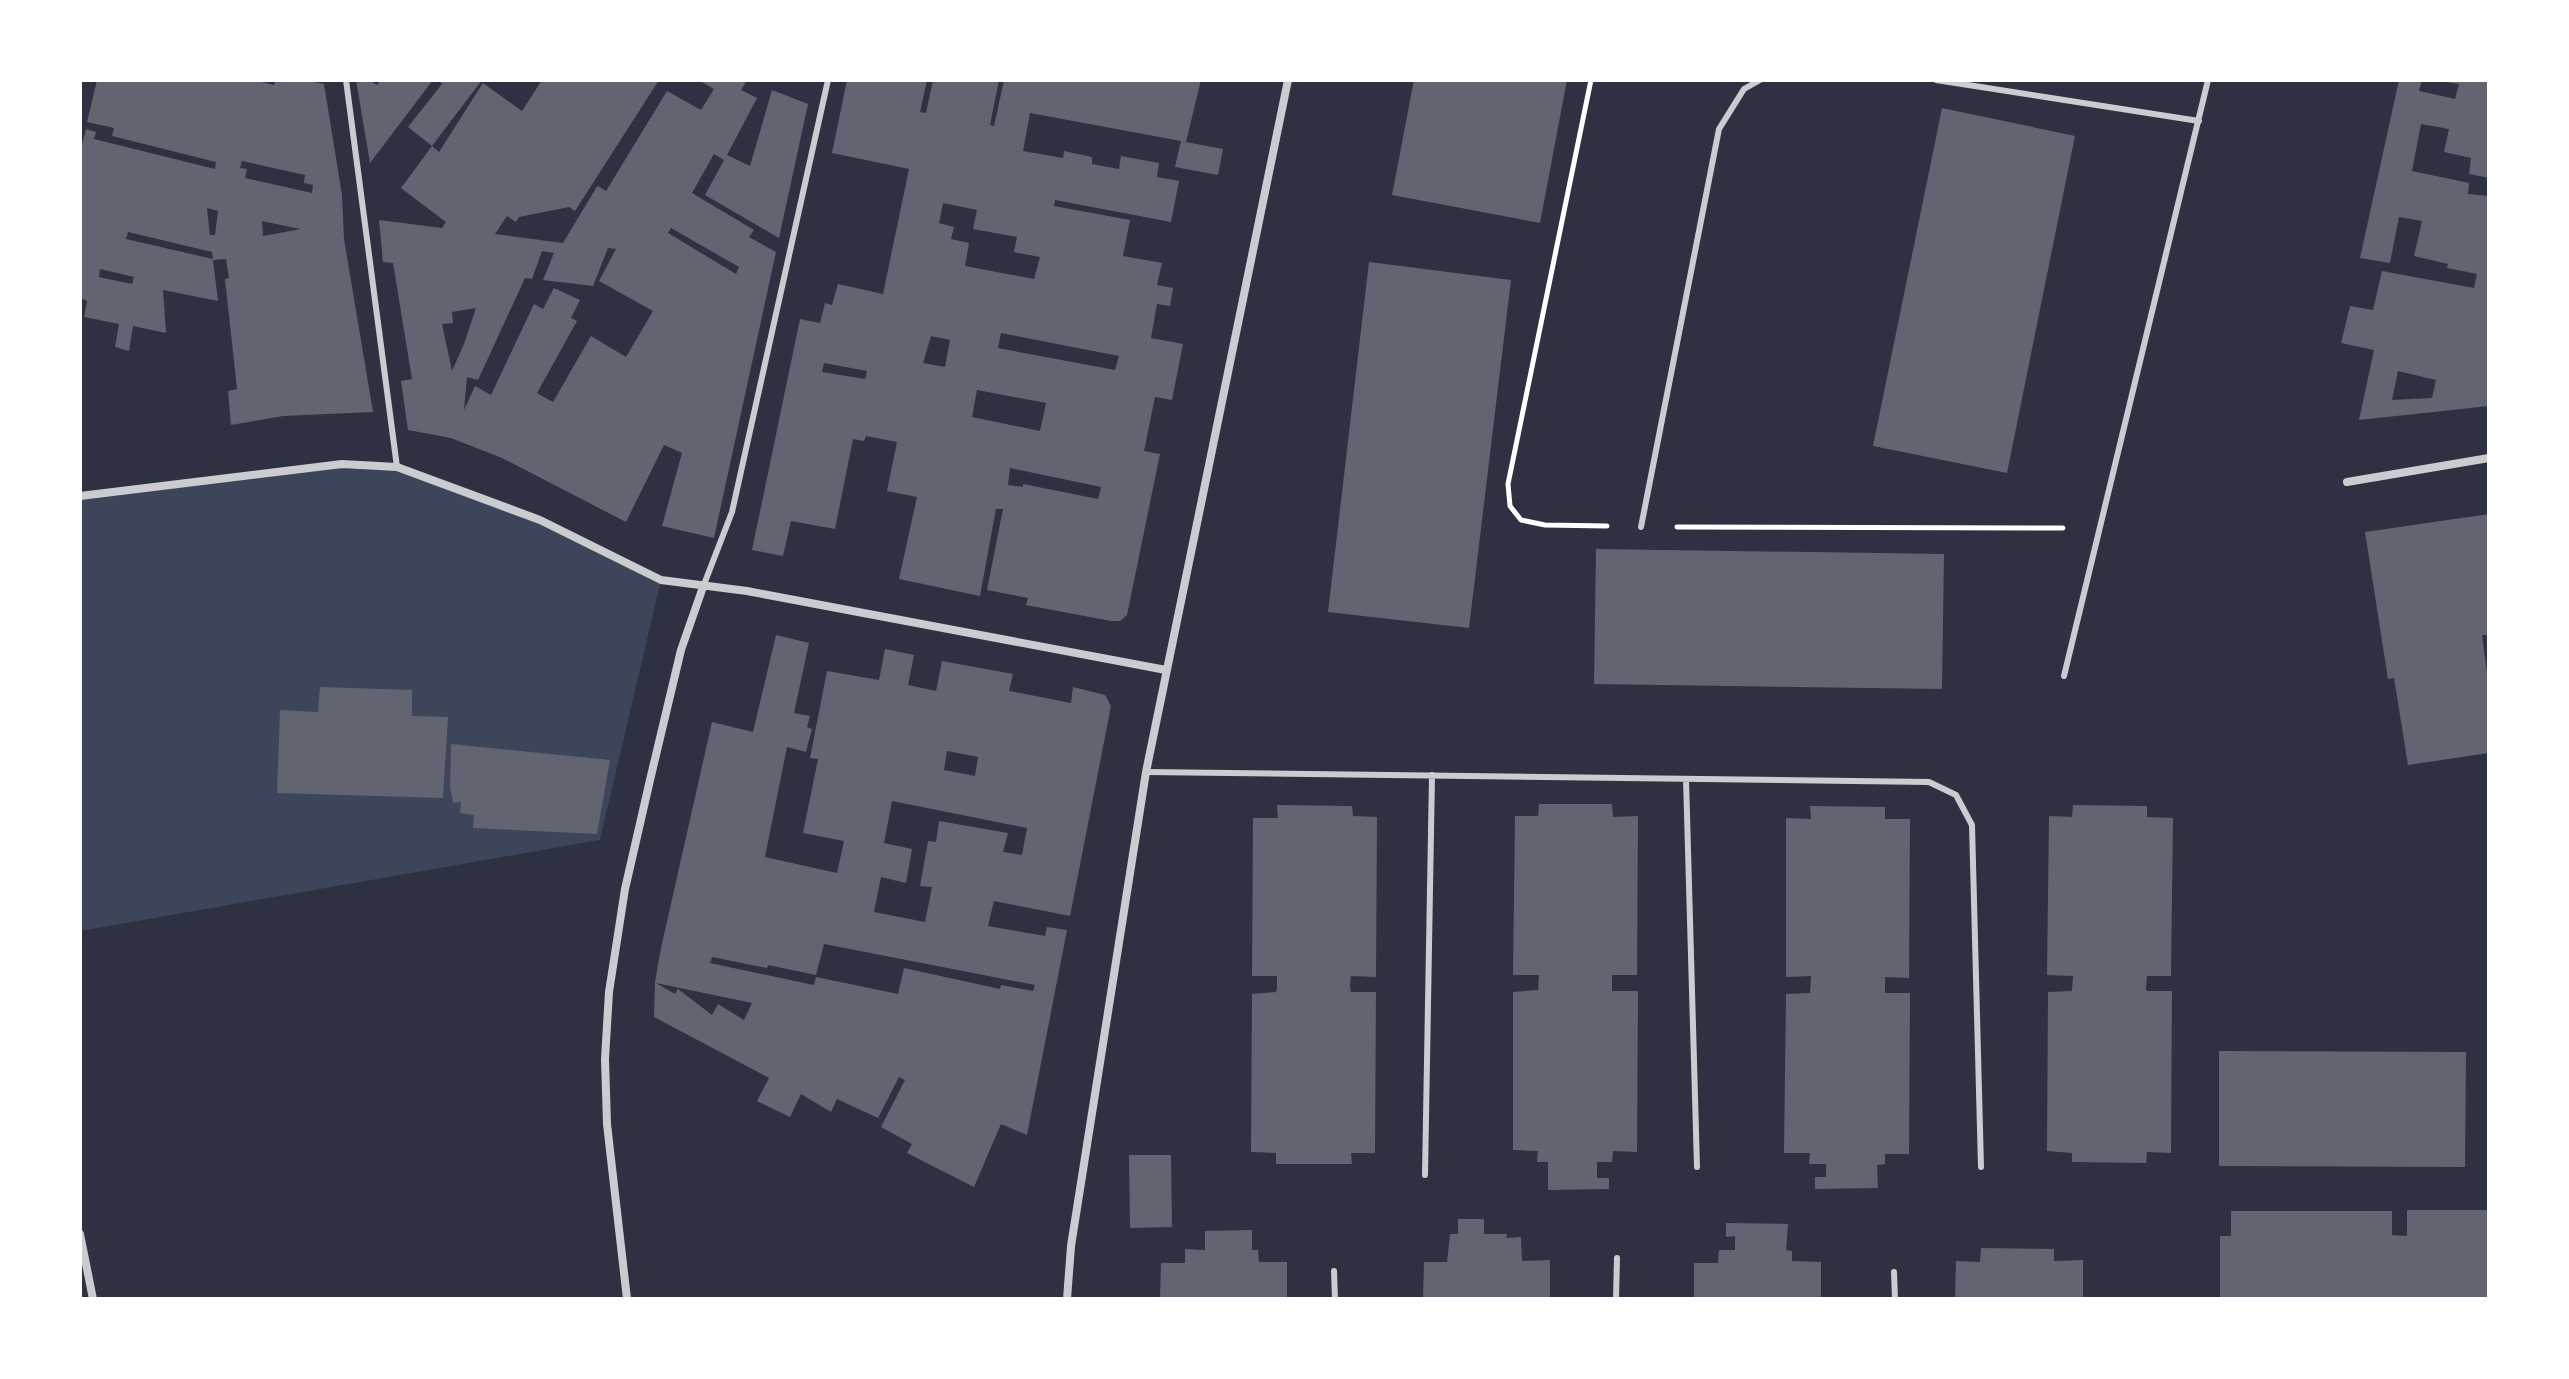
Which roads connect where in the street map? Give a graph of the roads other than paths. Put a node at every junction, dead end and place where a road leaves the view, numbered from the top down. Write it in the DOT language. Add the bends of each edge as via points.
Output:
graph roads {
  1 [pos="346,80"];
  2 [pos="828,80"];
  3 [pos="1288,80"];
  4 [pos="1760,80"];
  5 [pos="1936,80"];
  6 [pos="2208,80"];
  7 [pos="2199,121"];
  8 [pos="2489,458"];
  9 [pos="397,467"];
  10 [pos="2347,482"];
  11 [pos="80,496"];
  12 [pos="1641,527"];
  13 [pos="703,587"];
  14 [pos="1166,670"];
  15 [pos="2064,676"];
  16 [pos="1146,772"];
  17 [pos="1432,775"];
  18 [pos="1686,779"];
  19 [pos="1697,1167"];
  20 [pos="1981,1167"];
  21 [pos="1425,1175"];
  22 [pos="80,1234"];
  23 [pos="1617,1258"];
  24 [pos="1334,1271"];
  25 [pos="1894,1272"];
  26 [pos="93,1299"];
  27 [pos="627,1299"];
  28 [pos="1067,1299"];
  29 [pos="1335,1299"];
  30 [pos="1616,1299"];
  31 [pos="1895,1299"];
  1 -- 9 [label="lane"];
  2 -- 13 [label="lane" via="732,512"];
  3 -- 14 [label="street"];
  4 -- 12 [label="lane" via="1744,89 1719,129"];
  5 -- 7 [label="lane"];
  6 -- 7 [label="lane"];
  7 -- 15 [label="lane"];
  8 -- 10 [label="street"];
  9 -- 11 [label="street" via="342,464"];
  9 -- 13 [label="street" via="540,520 661,580"];
  13 -- 14 [label="street"];
  13 -- 27 [label="street" via="681,650 632,858 609,992 607,1124"];
  14 -- 16 [label="street"];
  16 -- 17 [label="lane"];
  16 -- 28 [label="street"];
  17 -- 18 [label="lane"];
  17 -- 21 [label="lane"];
  18 -- 19 [label="lane"];
  18 -- 20 [label="lane" via="1929,782 1956,795 1972,825"];
  22 -- 26 [label="street"];
  23 -- 30 [label="lane"];
  24 -- 29 [label="lane"];
  25 -- 31 [label="lane"];
}
